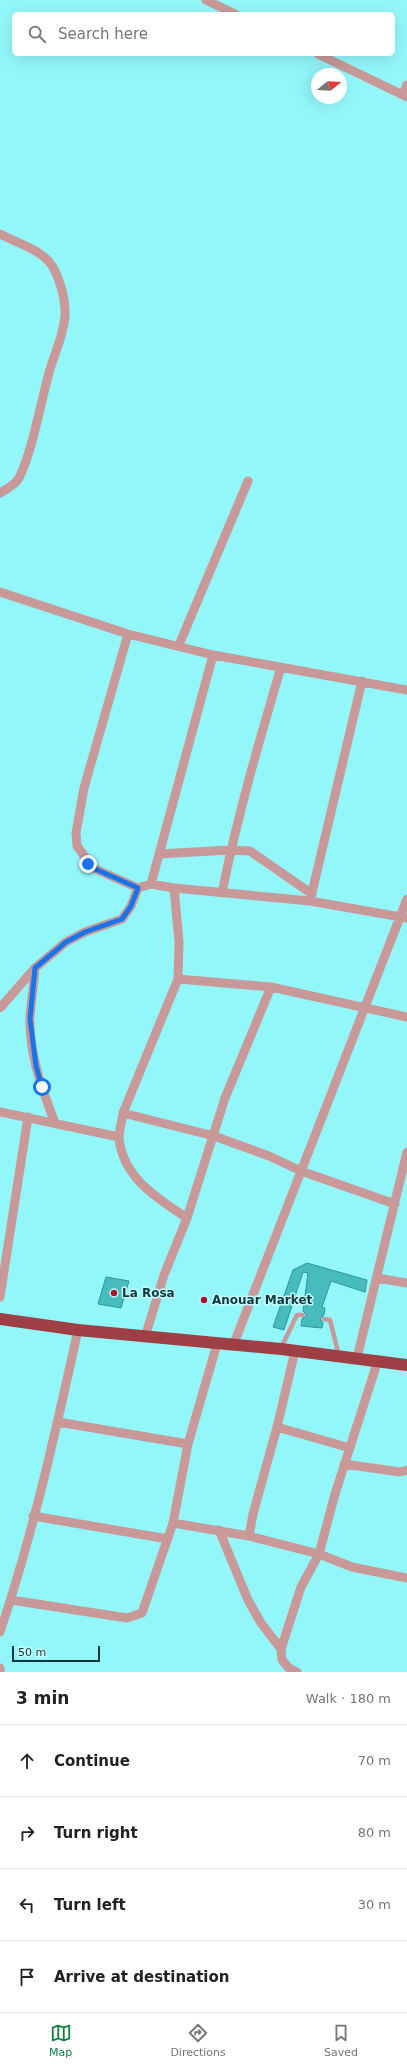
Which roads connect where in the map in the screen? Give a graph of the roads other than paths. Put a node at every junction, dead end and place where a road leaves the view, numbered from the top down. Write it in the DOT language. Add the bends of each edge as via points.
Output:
graph roads {
  1 [pos="206,0"];
  2 [pos="231,12"];
  3 [pos="322,56"];
  4 [pos="407,85"];
  5 [pos="405,96"];
  6 [pos="0,234"];
  7 [pos="248,481"];
  8 [pos="0,493"];
  9 [pos="0,592"];
  10 [pos="128,634"];
  11 [pos="179,645"];
  12 [pos="213,655"];
  13 [pos="281,667"];
  14 [pos="362,681"];
  15 [pos="407,690"];
  16 [pos="230,850"];
  17 [pos="159,854"];
  18 [pos="151,884"];
  19 [pos="138,888"];
  20 [pos="174,888"];
  21 [pos="222,893"];
  22 [pos="311,897"];
  23 [pos="407,899"];
  24 [pos="403,918"];
  25 [pos="35,968"];
  26 [pos="178,979"];
  27 [pos="271,987"];
  28 [pos="365,1007"];
  29 [pos="0,1008"];
  30 [pos="407,1017"];
  31 [pos="0,1112"];
  32 [pos="123,1113"];
  33 [pos="28,1117"];
  34 [pos="54,1123"];
  35 [pos="214,1136"];
  36 [pos="119,1137"];
  37 [pos="407,1152"];
  38 [pos="301,1171"];
  39 [pos="404,1174"];
  40 [pos="395,1204"];
  41 [pos="187,1218"];
  42 [pos="376,1278"];
  43 [pos="407,1283"];
  44 [pos="0,1297"];
  45 [pos="303,1315"];
  46 [pos="0,1319"];
  47 [pos="324,1319"];
  48 [pos="78,1330"];
  49 [pos="145,1337"];
  50 [pos="217,1344"];
  51 [pos="233,1346"];
  52 [pos="281,1350"];
  53 [pos="295,1351"];
  54 [pos="339,1356"];
  55 [pos="357,1358"];
  56 [pos="378,1360"];
  57 [pos="407,1365"];
  58 [pos="58,1422"];
  59 [pos="277,1427"];
  60 [pos="188,1444"];
  61 [pos="350,1448"];
  62 [pos="344,1464"];
  63 [pos="407,1470"];
  64 [pos="33,1516"];
  65 [pos="173,1522"];
  66 [pos="219,1530"];
  67 [pos="249,1536"];
  68 [pos="168,1539"];
  69 [pos="318,1554"];
  70 [pos="407,1578"];
  71 [pos="11,1600"];
  72 [pos="0,1632"];
  73 [pos="281,1649"];
  74 [pos="0,1668"];
  75 [pos="0,1672"];
  76 [pos="298,1672"];
  1 -- 2 [label="street"];
  3 -- 5 [label="street"];
  4 -- 5 [label="street"];
  6 -- 8 [label="street" via="49,261 65,303 62,334 49,370 29,447 18,479 11,487"];
  7 -- 11 [label="street"];
  9 -- 10 [label="street"];
  10 -- 11 [label="street"];
  10 -- 19 [label="street" via="84,788 76,832 77,846 88,864"];
  11 -- 12 [label="street"];
  12 -- 13 [label="street"];
  12 -- 17 [label="street"];
  13 -- 14 [label="street"];
  13 -- 16 [label="street"];
  14 -- 15 [label="street"];
  14 -- 22 [label="street"];
  16 -- 17 [label="street"];
  16 -- 21 [label="street"];
  16 -- 22 [label="street" via="243,849 255,853"];
  17 -- 18 [label="street"];
  18 -- 19 [label="street"];
  18 -- 20 [label="street"];
  19 -- 25 [label="street" via="131,906 122,919 85,932 66,942"];
  20 -- 21 [label="street"];
  20 -- 26 [label="street" via="179,942"];
  21 -- 22 [label="street"];
  22 -- 24 [label="street"];
  23 -- 24 [label="street"];
  24 -- 28 [label="street"];
  25 -- 29 [label="street"];
  25 -- 34 [label="street" via="30,1019 38,1073"];
  26 -- 27 [label="street"];
  26 -- 32 [label="street"];
  27 -- 28 [label="street"];
  27 -- 35 [label="street" via="225,1098"];
  28 -- 30 [label="street"];
  28 -- 38 [label="street"];
  31 -- 33 [label="street"];
  32 -- 35 [label="street"];
  32 -- 36 [label="street"];
  33 -- 34 [label="street"];
  33 -- 44 [label="street"];
  34 -- 36 [label="street"];
  35 -- 38 [label="street"];
  35 -- 41 [label="street"];
  36 -- 41 [label="street" via="124,1159 141,1186"];
  37 -- 39 [label="street"];
  38 -- 40 [label="street"];
  38 -- 51 [label="street"];
  39 -- 40 [label="street"];
  40 -- 42 [label="street"];
  41 -- 49 [label="street" via="164,1275"];
  42 -- 43 [label="street"];
  42 -- 55 [label="street"];
  45 -- 52 [label="lane" via="297,1315"];
  46 -- 48 [label="highway"];
  47 -- 54 [label="lane" via="330,1320"];
  48 -- 49 [label="highway"];
  48 -- 58 [label="street"];
  49 -- 50 [label="highway"];
  50 -- 51 [label="highway"];
  50 -- 60 [label="street"];
  51 -- 52 [label="highway"];
  52 -- 53 [label="highway"];
  53 -- 54 [label="highway"];
  53 -- 59 [label="street"];
  54 -- 55 [label="highway"];
  55 -- 56 [label="highway"];
  56 -- 57 [label="highway"];
  56 -- 61 [label="street"];
  58 -- 60 [label="street"];
  58 -- 64 [label="street"];
  59 -- 61 [label="street"];
  59 -- 67 [label="street" via="252,1514"];
  60 -- 65 [label="street"];
  61 -- 62 [label="street"];
  62 -- 63 [label="street" via="400,1472"];
  62 -- 69 [label="street"];
  64 -- 68 [label="street"];
  64 -- 71 [label="street"];
  65 -- 66 [label="street"];
  65 -- 68 [label="street"];
  66 -- 67 [label="street"];
  66 -- 73 [label="street" via="248,1600 261,1624"];
  67 -- 69 [label="street"];
  68 -- 71 [label="street" via="140,1615 127,1618"];
  69 -- 70 [label="street" via="352,1566"];
  69 -- 73 [label="street" via="301,1587"];
  71 -- 72 [label="street"];
  73 -- 76 [label="street" via="282,1660 289,1668"];
  74 -- 75 [label="street"];
}
